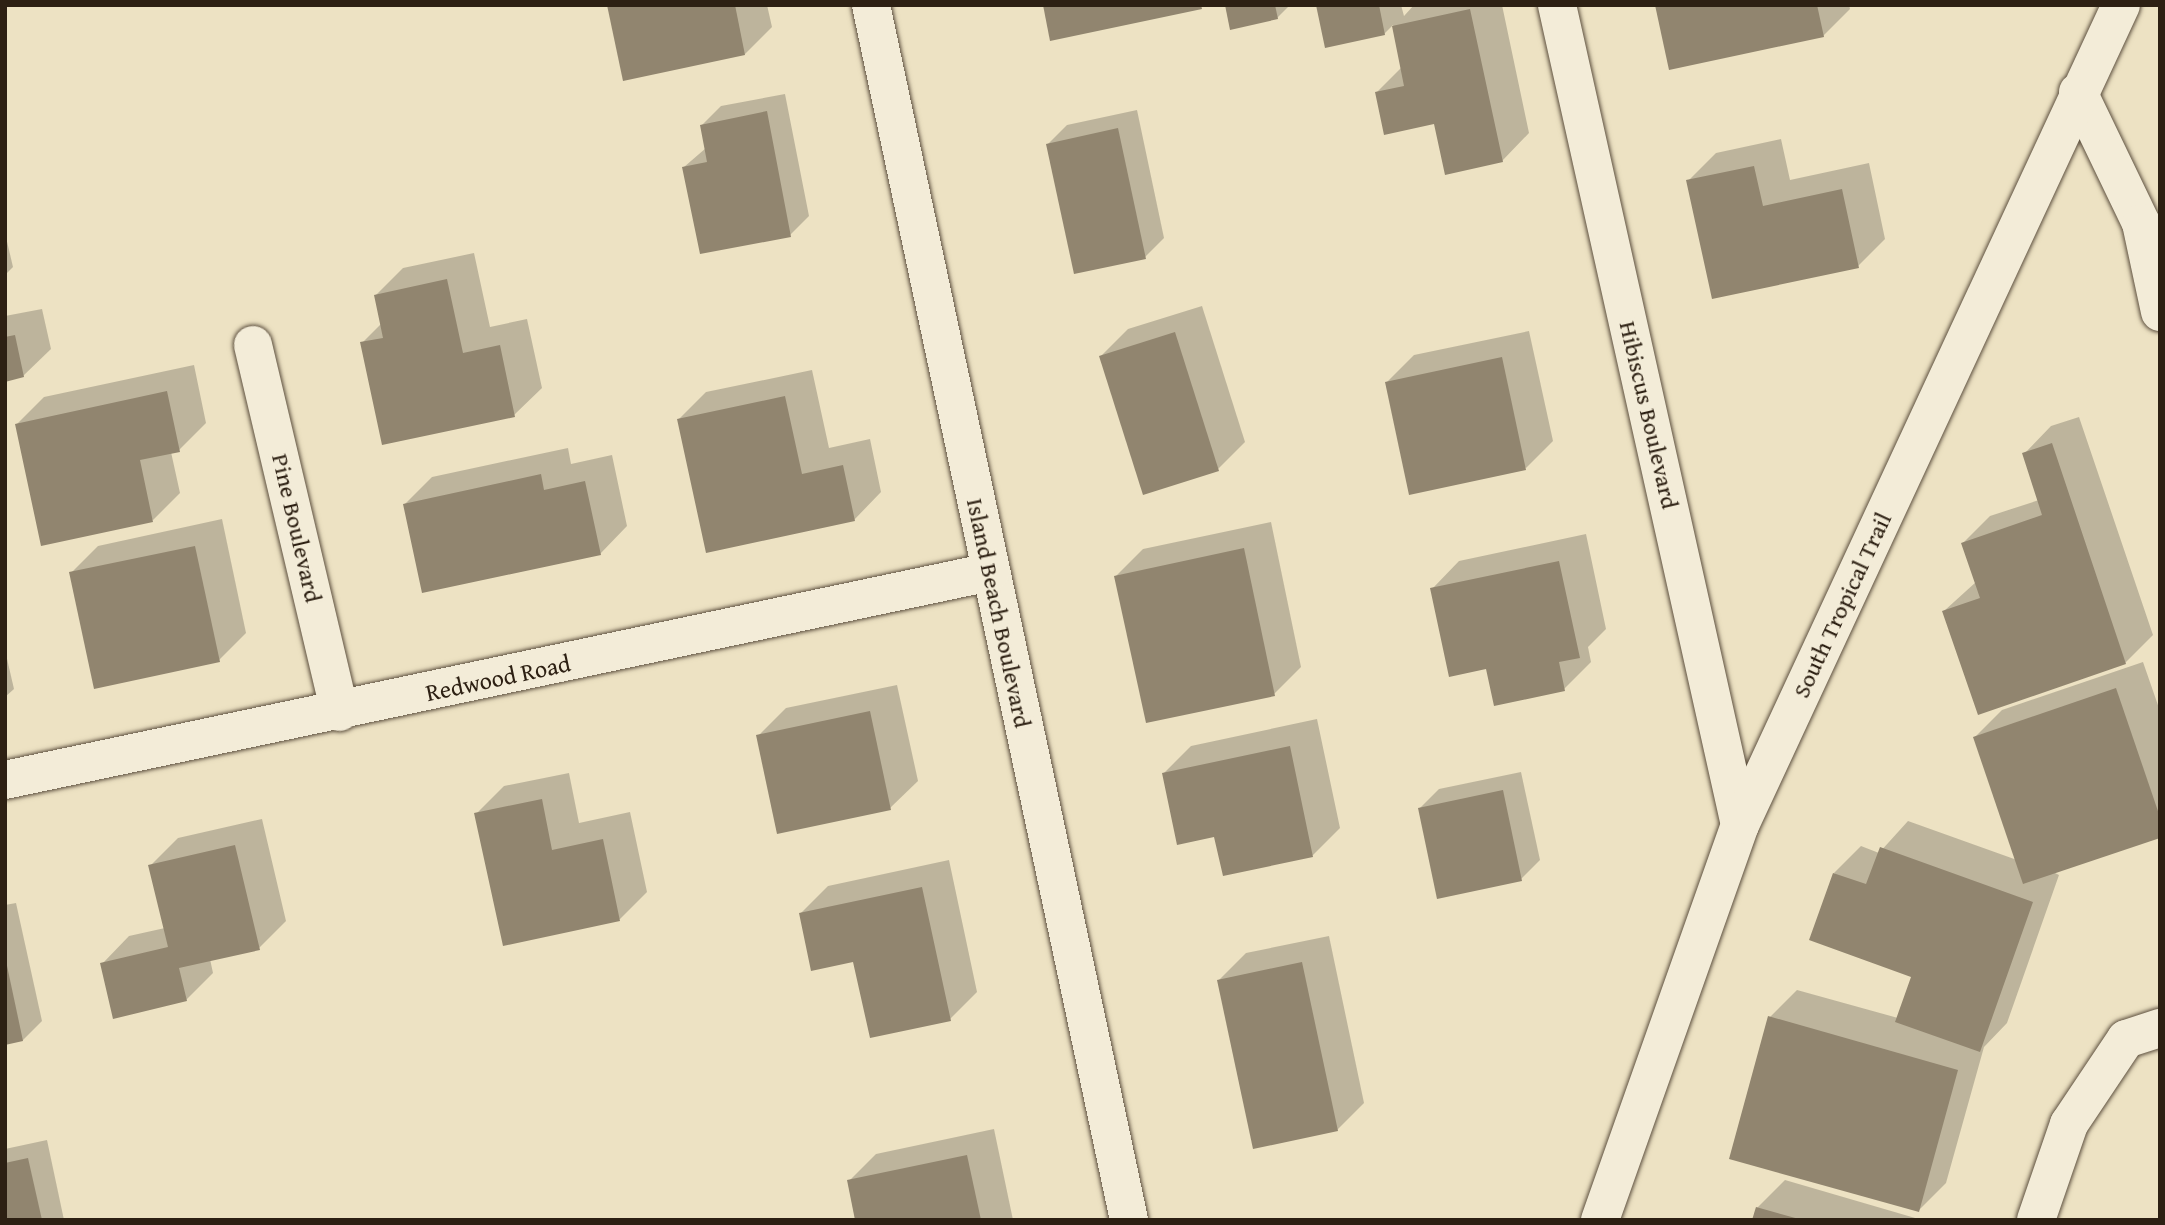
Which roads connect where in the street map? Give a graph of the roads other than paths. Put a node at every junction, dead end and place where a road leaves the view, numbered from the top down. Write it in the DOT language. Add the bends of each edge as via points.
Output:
graph roads {
  1 [pos="870,5"];
  2 [pos="1557,5"];
  3 [pos="2121,5"];
  4 [pos="2078,92"];
  5 [pos="2160,312"];
  6 [pos="253,345"];
  7 [pos="990,572"];
  8 [pos="340,712"];
  9 [pos="5,780"];
  10 [pos="1740,825"];
  11 [pos="2160,1028"];
  12 [pos="1129,1220"];
  13 [pos="1600,1220"];
  14 [pos="2036,1220"];
  1 -- 7 [label="street, Island Beach Boulevard"];
  2 -- 10 [label="street, Hibiscus Boulevard"];
  3 -- 4 [label="street, South Tropical Trail"];
  4 -- 5 [label="street" via="2141,223"];
  4 -- 10 [label="street, South Tropical Trail"];
  6 -- 8 [label="street, Pine Boulevard"];
  7 -- 8 [label="street, Redwood Road"];
  7 -- 12 [label="street, Island Beach Boulevard"];
  8 -- 9 [label="street, Redwood Road"];
  10 -- 13 [label="street, South Tropical Trail"];
  11 -- 14 [label="street" via="2126,1039 2069,1124"];
}
